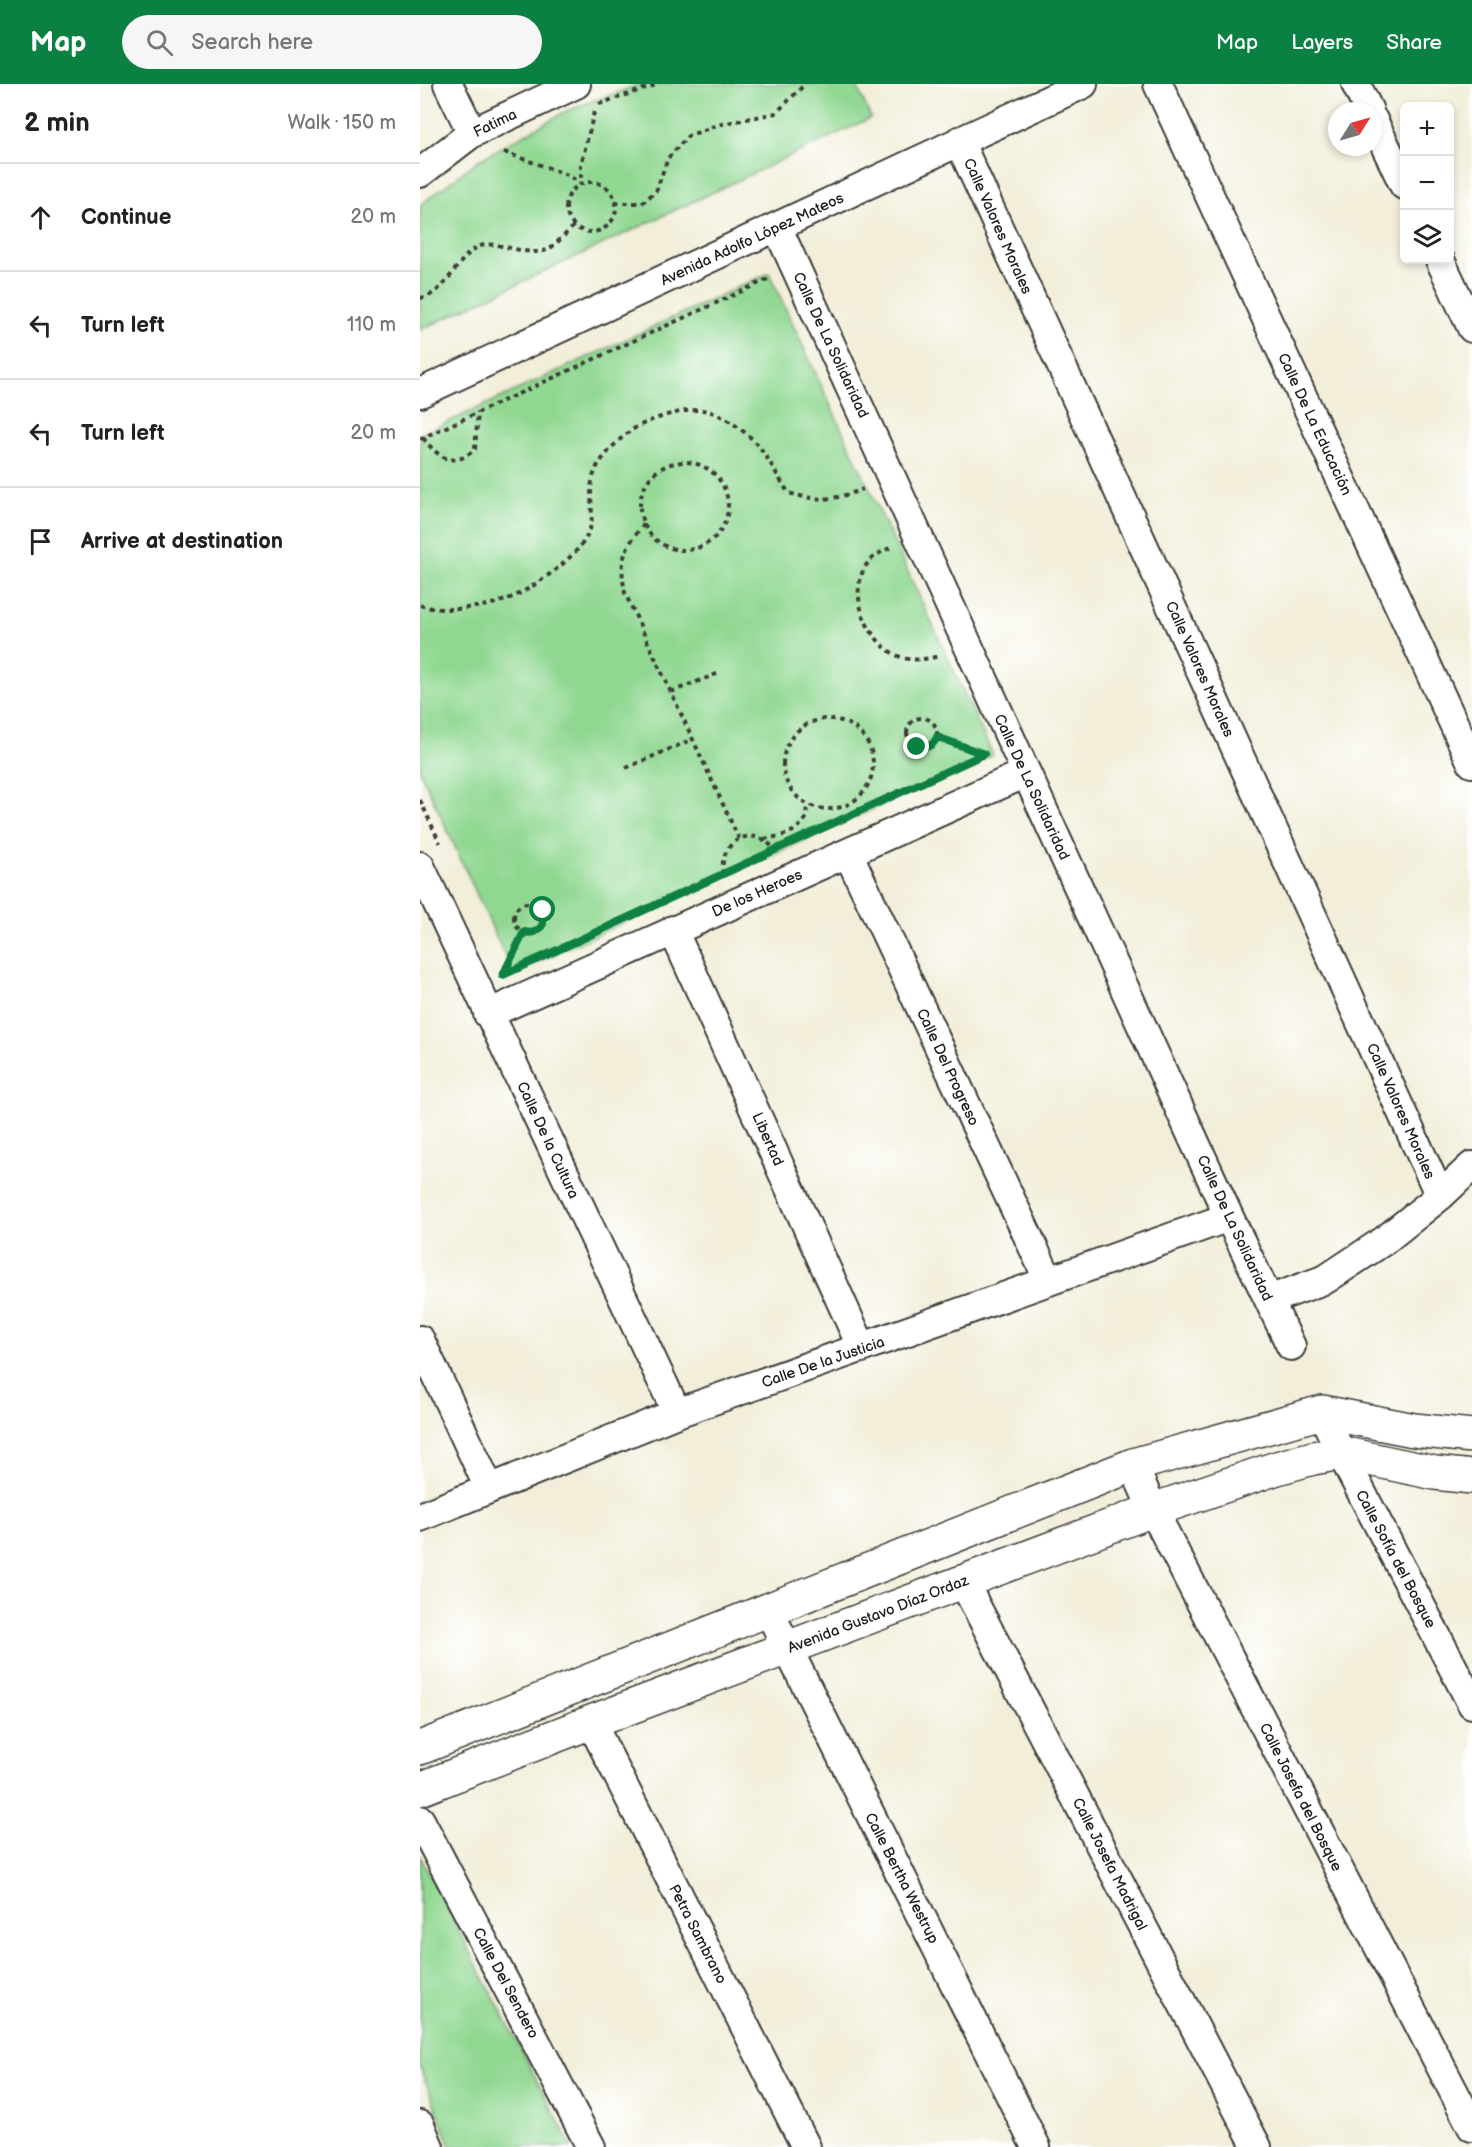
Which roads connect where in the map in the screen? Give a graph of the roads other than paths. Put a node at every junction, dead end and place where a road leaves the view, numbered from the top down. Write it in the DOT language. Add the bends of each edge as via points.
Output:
graph roads {
  1 [pos="448,84"];
  2 [pos="1083,84"];
  3 [pos="1158,84"];
  4 [pos="1356,84"];
  5 [pos="584,91"];
  6 [pos="1365,102"];
  7 [pos="481,129"];
  8 [pos="1382,139"];
  9 [pos="959,141"];
  10 [pos="420,173"];
  11 [pos="1400,177"];
  12 [pos="777,227"];
  13 [pos="1442,264"];
  14 [pos="1472,328"];
  15 [pos="420,393"];
  16 [pos="1472,763"];
  17 [pos="1026,773"];
  18 [pos="848,853"];
  19 [pos="420,866"];
  20 [pos="673,930"];
  21 [pos="488,1014"];
  22 [pos="1472,1166"];
  23 [pos="1440,1196"];
  24 [pos="1229,1217"];
  25 [pos="1048,1281"];
  26 [pos="1269,1300"];
  27 [pos="420,1340"];
  28 [pos="1291,1346"];
  29 [pos="862,1348"];
  30 [pos="1322,1412"];
  31 [pos="677,1413"];
  32 [pos="1472,1436"];
  33 [pos="1341,1453"];
  34 [pos="1133,1465"];
  35 [pos="1472,1477"];
  36 [pos="489,1488"];
  37 [pos="1153,1509"];
  38 [pos="420,1517"];
  39 [pos="963,1581"];
  40 [pos="768,1609"];
  41 [pos="787,1649"];
  42 [pos="1472,1704"];
  43 [pos="591,1722"];
  44 [pos="420,1748"];
  45 [pos="420,1789"];
  46 [pos="420,1820"];
  47 [pos="420,2125"];
  48 [pos="1472,2127"];
  49 [pos="429,2147"];
  50 [pos="591,2147"];
  51 [pos="806,2147"];
  52 [pos="1036,2147"];
  53 [pos="1257,2147"];
  1 -- 7 [label="street"];
  2 -- 9 [label="street, Avenida Adolfo López Mateos"];
  3 -- 16 [label="street, Calle De La Educación"];
  4 -- 6 [label="street"];
  5 -- 7 [label="street, Fatima"];
  7 -- 10 [label="street, Fatima"];
  8 -- 11 [label="street"];
  9 -- 12 [label="street, Avenida Adolfo López Mateos"];
  9 -- 23 [label="street, Calle Valores Morales"];
  12 -- 15 [label="street, Avenida Adolfo López Mateos"];
  12 -- 17 [label="street, Calle De La Solidaridad"];
  13 -- 14 [label="street"];
  17 -- 18 [label="street, De los Heroes"];
  17 -- 24 [label="street, Calle De La Solidaridad"];
  18 -- 20 [label="street, De los Heroes"];
  18 -- 25 [label="street, Calle Del Progreso"];
  19 -- 21 [label="street, Calle De la Cultura"];
  20 -- 21 [label="street, De los Heroes"];
  20 -- 29 [label="street, Libertad"];
  21 -- 31 [label="street, Calle De la Cultura"];
  22 -- 23 [label="street"];
  23 -- 26 [label="street" via="1385,1240 1326,1279"];
  24 -- 25 [label="street, Calle De la Justicia"];
  24 -- 26 [label="street, Calle De La Solidaridad"];
  25 -- 29 [label="street, Calle De la Justicia"];
  26 -- 28 [label="street, Calle De La Solidaridad"];
  27 -- 36 [label="street"];
  29 -- 31 [label="street, Calle De la Justicia"];
  30 -- 32 [label="street" via="1414,1430"];
  30 -- 33 [label="street, Calle Sofía del Bosque"];
  30 -- 34 [label="street"];
  31 -- 36 [label="street, Calle De la Justicia"];
  33 -- 35 [label="street"];
  33 -- 37 [label="street, Avenida Gustavo Díaz Ordaz" via="1277,1468"];
  33 -- 42 [label="street, Calle Sofía del Bosque"];
  34 -- 37 [label="street, Calle Josefa del Bosque"];
  34 -- 40 [label="street"];
  36 -- 38 [label="street, Calle De la Justicia"];
  37 -- 39 [label="street, Avenida Gustavo Díaz Ordaz"];
  37 -- 48 [label="street, Calle Josefa del Bosque"];
  39 -- 41 [label="street, Avenida Gustavo Díaz Ordaz"];
  39 -- 53 [label="street, Calle Josefa Madrigal"];
  40 -- 41 [label="street, Calle Bertha Westrup"];
  40 -- 44 [label="street"];
  41 -- 43 [label="street, Avenida Gustavo Díaz Ordaz"];
  41 -- 52 [label="street, Calle Bertha Westrup"];
  43 -- 45 [label="street, Avenida Gustavo Díaz Ordaz"];
  43 -- 51 [label="street, Petra Sambrano"];
  46 -- 50 [label="street, Calle Del Sendero"];
  47 -- 49 [label="street"];
}
